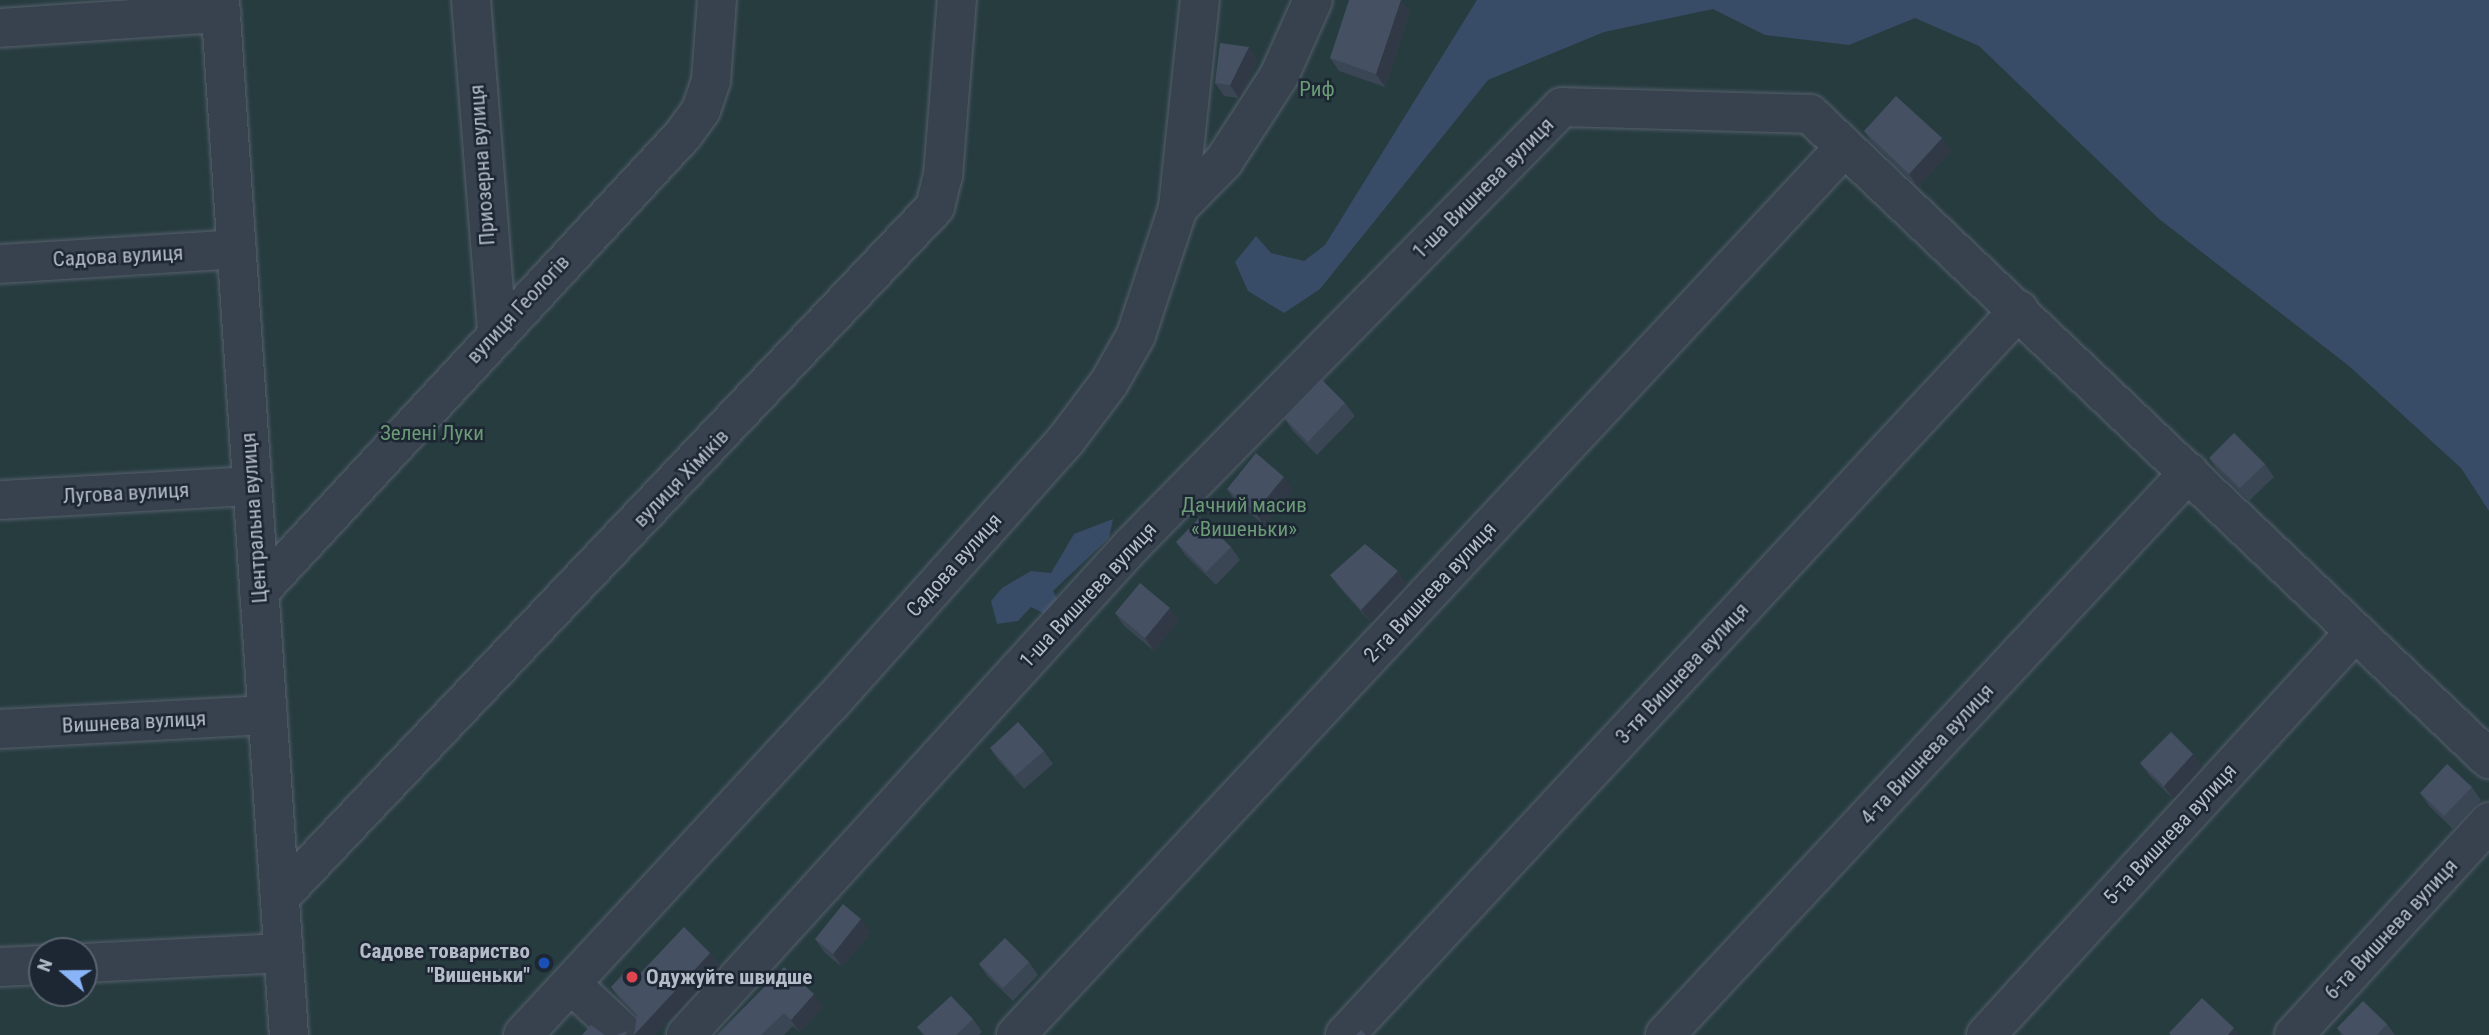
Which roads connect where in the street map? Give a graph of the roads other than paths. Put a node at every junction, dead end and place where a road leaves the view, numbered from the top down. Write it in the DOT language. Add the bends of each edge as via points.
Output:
graph roads {
  1 [pos="471,0"];
  2 [pos="717,0"];
  3 [pos="957,0"];
  4 [pos="1200,0"];
  5 [pos="1313,0"];
  6 [pos="220,6"];
  7 [pos="0,28"];
  8 [pos="1843,149"];
  9 [pos="1178,208"];
  10 [pos="237,249"];
  11 [pos="0,264"];
  12 [pos="2019,310"];
  13 [pos="497,331"];
  14 [pos="2189,472"];
  15 [pos="252,486"];
  16 [pos="0,500"];
  17 [pos="259,592"];
  18 [pos="2355,632"];
  19 [pos="268,715"];
  20 [pos="0,729"];
  21 [pos="2489,759"];
  22 [pos="2489,822"];
  23 [pos="280,897"];
  24 [pos="284,954"];
  25 [pos="98,962"];
  26 [pos="28,966"];
  27 [pos="0,967"];
  28 [pos="573,986"];
  29 [pos="289,1035"];
  30 [pos="523,1035"];
  31 [pos="626,1035"];
  32 [pos="686,1035"];
  33 [pos="1016,1035"];
  34 [pos="1345,1035"];
  35 [pos="1665,1035"];
  36 [pos="1986,1035"];
  37 [pos="2294,1035"];
  1 -- 13 [label="street, Приозерна вулиця"];
  2 -- 13 [label="street, вулиця Геологів" via="711,81 701,110"];
  3 -- 23 [label="street, вулиця Хіміків" via="943,176 935,207"];
  4 -- 9 [label="street, Садова вулиця"];
  5 -- 9 [label="street" via="1279,76 1224,161"];
  6 -- 7 [label="street"];
  6 -- 10 [label="street, Центральна вулиця"];
  8 -- 12 [label="street"];
  8 -- 32 [label="street, 1-ша Вишнева вулиця" via="1810,114 1562,107 1133,544"];
  8 -- 33 [label="street, 2-га Вишнева вулиця"];
  9 -- 28 [label="street, Садова вулиця" via="1136,335 1109,383 1066,440"];
  10 -- 11 [label="street, Садова вулиця"];
  10 -- 15 [label="street, Центральна вулиця"];
  12 -- 14 [label="street"];
  12 -- 34 [label="street, 3-тя Вишнева вулиця"];
  13 -- 17 [label="street, вулиця Геологів"];
  14 -- 18 [label="street"];
  14 -- 35 [label="street, 4-та Вишнева вулиця"];
  15 -- 16 [label="street, Лугова вулиця"];
  15 -- 17 [label="street, Центральна вулиця"];
  17 -- 19 [label="street, Центральна вулиця"];
  18 -- 21 [label="street"];
  18 -- 36 [label="street, 5-та Вишнева вулиця"];
  19 -- 20 [label="street, Вишнева вулиця"];
  19 -- 23 [label="street, Центральна вулиця"];
  22 -- 37 [label="street, 6-та Вишнева вулиця"];
  23 -- 24 [label="street, Центральна вулиця"];
  24 -- 25 [label="street"];
  24 -- 29 [label="street, Центральна вулиця"];
  26 -- 27 [label="street"];
  28 -- 30 [label="street, Садова вулиця"];
  28 -- 31 [label="street"];
}
